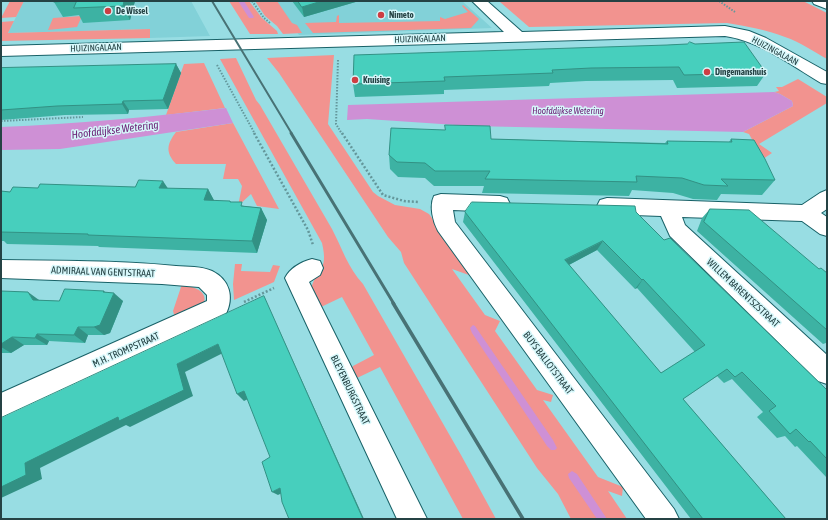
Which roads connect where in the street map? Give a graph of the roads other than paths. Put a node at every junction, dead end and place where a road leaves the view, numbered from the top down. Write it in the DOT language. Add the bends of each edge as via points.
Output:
graph roads {
  1 [pos="479,1"];
  2 [pos="819,1"];
  3 [pos="827,5"];
  4 [pos="518,36"];
  5 [pos="1,51"];
  6 [pos="827,79"];
  7 [pos="827,198"];
  8 [pos="519,204"];
  9 [pos="589,205"];
  10 [pos="668,208"];
  11 [pos="806,213"];
  12 [pos="827,228"];
  13 [pos="1,269"];
  14 [pos="304,273"];
  15 [pos="218,307"];
  16 [pos="827,372"];
  17 [pos="1,407"];
  18 [pos="412,519"];
  19 [pos="664,519"];
  1 -- 4 [label="street"];
  2 -- 3 [label="street"];
  4 -- 5 [label="street, HUIZINGALAAN"];
  4 -- 6 [label="street, HUIZINGALAAN" via="725,31 744,34 760,41"];
  7 -- 11 [label="street"];
  8 -- 19 [label="street, BUYS BALLOTSTRAAT" via="441,202 445,225"];
  9 -- 10 [label="street"];
  10 -- 11 [label="street"];
  10 -- 16 [label="street, WILLEM BARENTSZSTRAAT" via="677,230"];
  11 -- 12 [label="street"];
  13 -- 15 [label="street, ADMIRAAL VAN GENTSTRAAT" via="162,274 205,278 219,291"];
  14 -- 18 [label="street, BLEYENBURGSTRAAT"];
  15 -- 17 [label="street, M.H. TROMPSTRAAT"];
}
